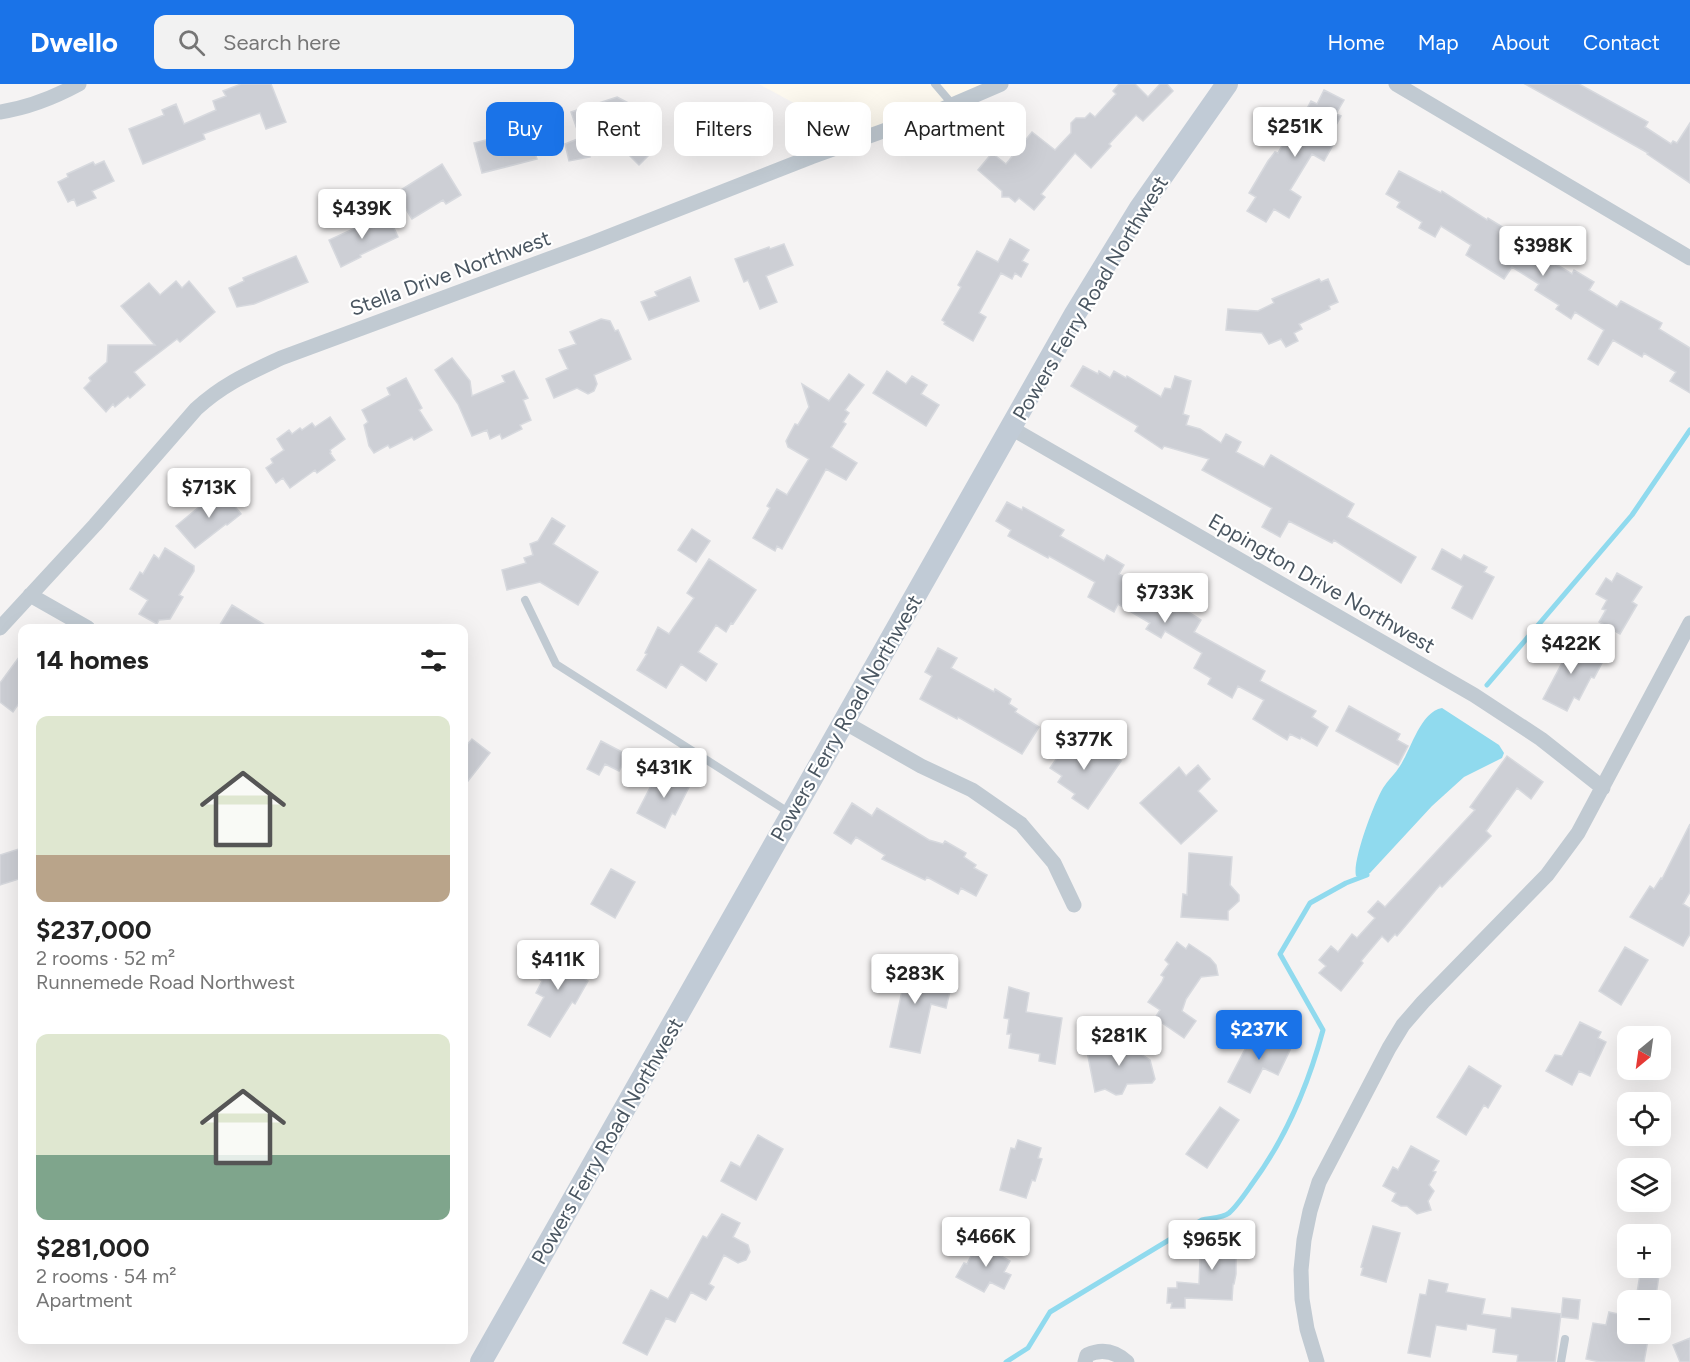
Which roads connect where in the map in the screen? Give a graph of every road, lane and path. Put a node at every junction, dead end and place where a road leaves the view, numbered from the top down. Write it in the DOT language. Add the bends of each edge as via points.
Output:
graph roads {
  1 [pos="79,84"];
  2 [pos="935,84"];
  3 [pos="1001,84"];
  4 [pos="1227,84"];
  5 [pos="1396,84"];
  6 [pos="950,102"];
  7 [pos="959,102"];
  8 [pos="0,112"];
  9 [pos="883,131"];
  10 [pos="1690,258"];
  11 [pos="1011,428"];
  12 [pos="30,595"];
  13 [pos="525,600"];
  14 [pos="1690,623"];
  15 [pos="81,624"];
  16 [pos="0,628"];
  17 [pos="844,722"];
  18 [pos="1603,788"];
  19 [pos="792,814"];
  20 [pos="1074,905"];
  21 [pos="1565,1339"];
  22 [pos="481,1362"];
  23 [pos="1085,1362"];
  24 [pos="1127,1362"];
  25 [pos="1317,1362"];
  26 [pos="1561,1362"];
  1 -- 8 [label="street" via="17,110"];
  2 -- 6 [label="lane"];
  3 -- 7 [label="street, Stella Drive Northwest"];
  4 -- 11 [label="street, Powers Ferry Road Northwest" via="1140,208"];
  5 -- 10 [label="street"];
  9 -- 12 [label="street, Stella Drive Northwest" via="281,358 232,381 196,409"];
  11 -- 17 [label="street, Powers Ferry Road Northwest"];
  11 -- 18 [label="street, Eppington Drive Northwest" via="1474,695 1541,739"];
  12 -- 15 [label="street"];
  12 -- 16 [label="street, Stella Drive Northwest"];
  13 -- 19 [label="lane" via="556,664"];
  14 -- 18 [label="street"];
  17 -- 19 [label="street, Powers Ferry Road Northwest"];
  17 -- 20 [label="street" via="972,790 1021,824 1054,863"];
  18 -- 25 [label="street" via="1578,833 1547,875 1404,1025 1319,1182 1308,1220 1301,1269 1307,1329"];
  19 -- 22 [label="street, Powers Ferry Road Northwest"];
  21 -- 26 [label="lane"];
  23 -- 24 [label="street" via="1087,1355 1097,1350 1117,1353"];
}
